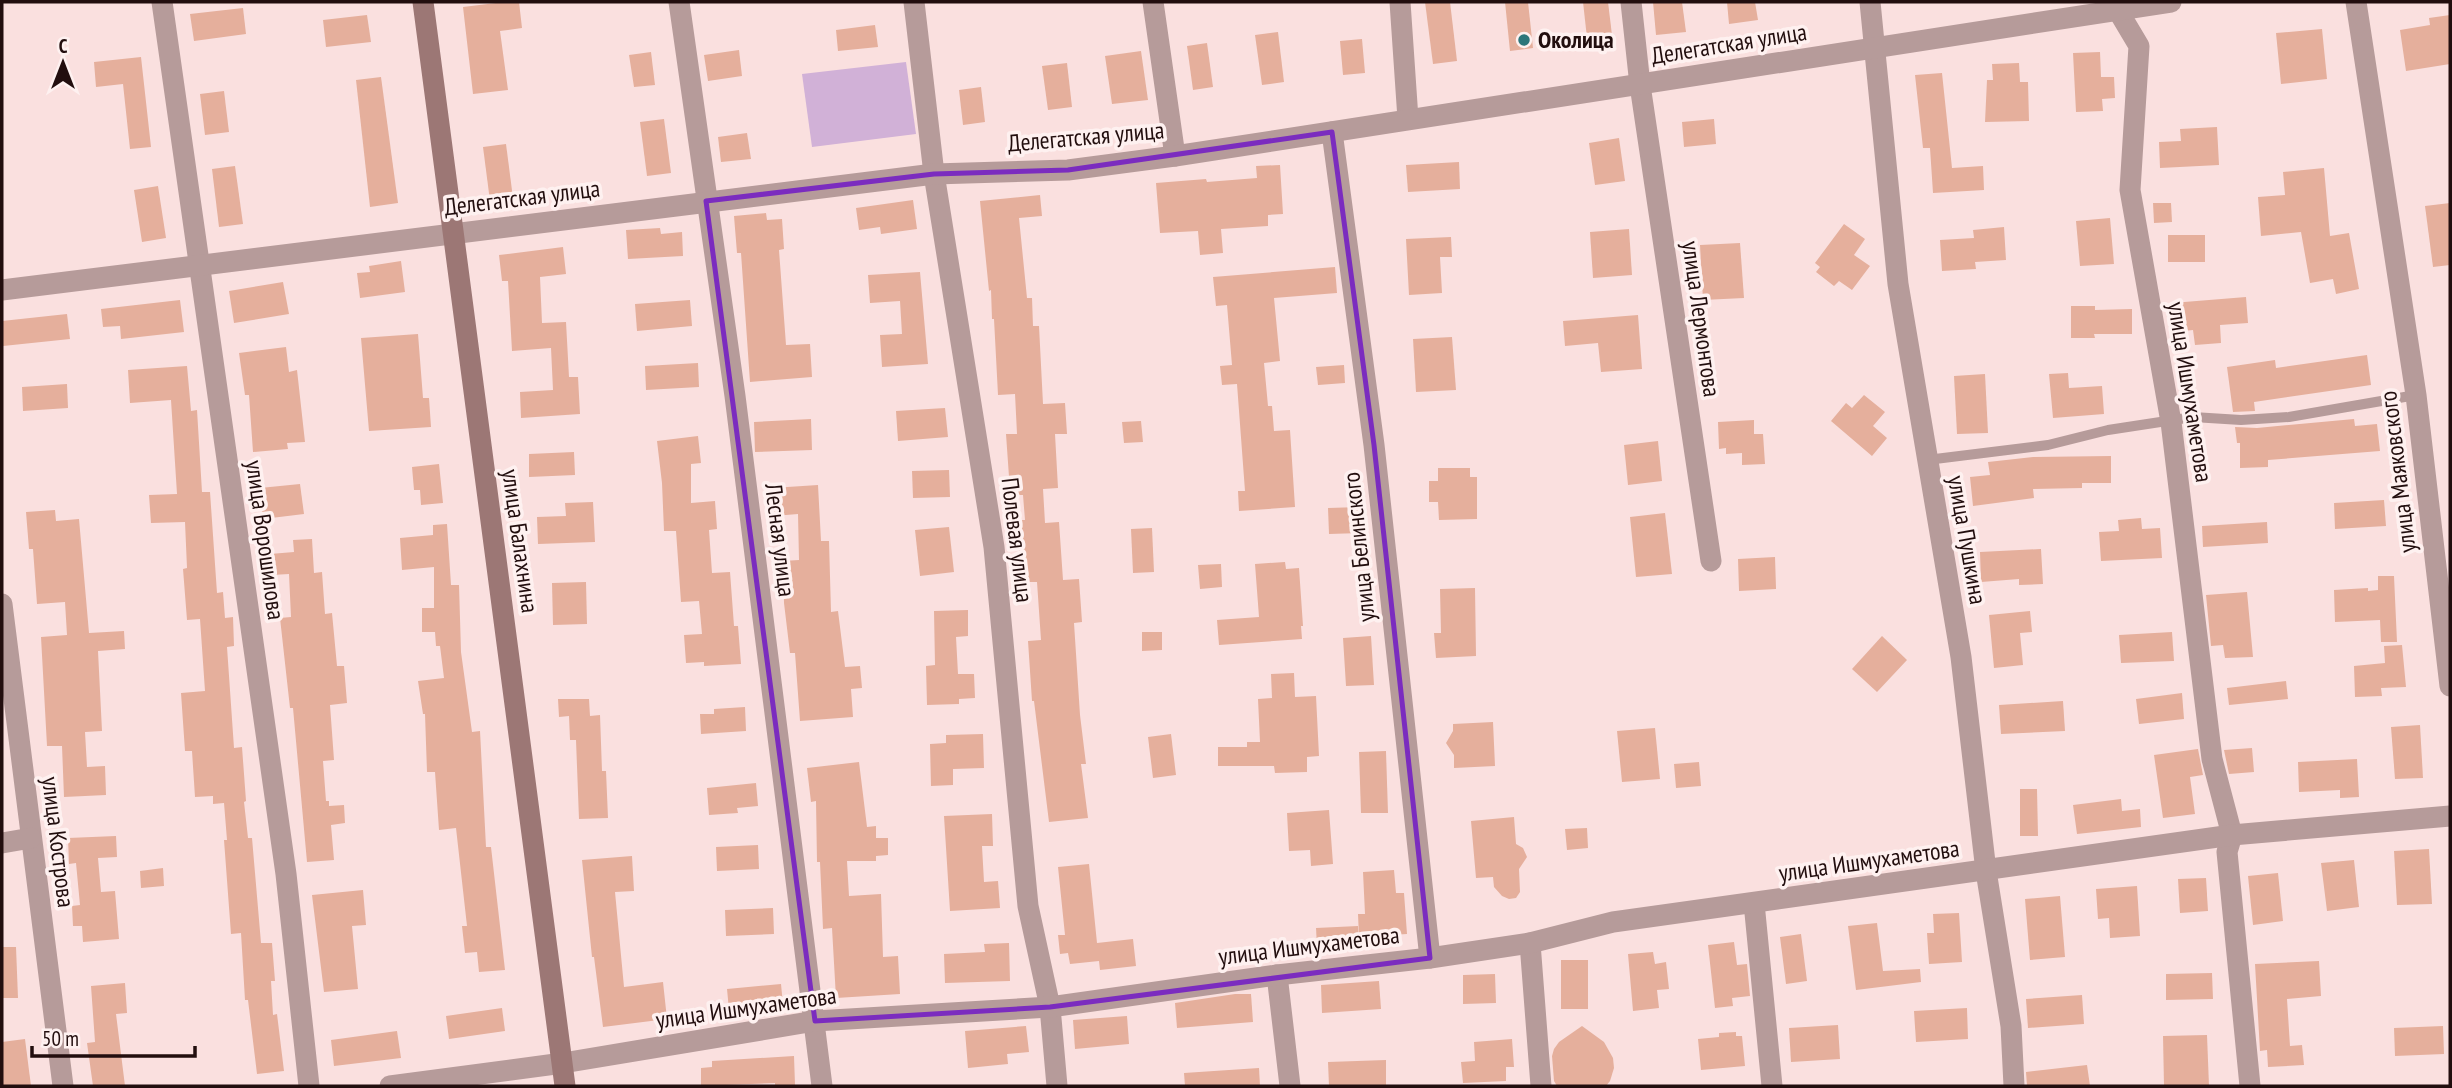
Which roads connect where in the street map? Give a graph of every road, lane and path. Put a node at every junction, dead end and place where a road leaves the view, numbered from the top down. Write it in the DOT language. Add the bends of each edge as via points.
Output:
graph roads {
  1 [pos="162,2"];
  2 [pos="423,2"];
  3 [pos="679,2"];
  4 [pos="914,2"];
  5 [pos="1153,2"];
  6 [pos="1400,2"];
  7 [pos="1631,2"];
  8 [pos="1870,2"];
  9 [pos="2171,2"];
  10 [pos="2356,2"];
  11 [pos="2117,5"];
  12 [pos="1876,48"];
  13 [pos="1640,85"];
  14 [pos="1408,119"];
  15 [pos="1332,132"];
  16 [pos="1175,156"];
  17 [pos="934,174"];
  18 [pos="706,201"];
  19 [pos="453,233"];
  20 [pos="198,265"];
  21 [pos="2,290"];
  22 [pos="2416,395"];
  23 [pos="2171,422"];
  24 [pos="1927,460"];
  25 [pos="1711,561"];
  26 [pos="2,604"];
  27 [pos="2450,686"];
  28 [pos="2450,816"];
  29 [pos="2232,835"];
  30 [pos="31,838"];
  31 [pos="2,843"];
  32 [pos="1986,871"];
  33 [pos="1754,903"];
  34 [pos="1530,943"];
  35 [pos="1430,958"];
  36 [pos="1277,975"];
  37 [pos="1050,1007"];
  38 [pos="815,1021"];
  39 [pos="562,1063"];
  40 [pos="63,1086"];
  41 [pos="309,1086"];
  42 [pos="390,1086"];
  43 [pos="565,1086"];
  44 [pos="822,1086"];
  45 [pos="1057,1086"];
  46 [pos="1290,1086"];
  47 [pos="1541,1086"];
  48 [pos="1772,1086"];
  49 [pos="2014,1086"];
  50 [pos="2250,1086"];
  1 -- 20 [label="street, улица Ворошилова"];
  2 -- 19 [label="street, улица Балахнина"];
  3 -- 18 [label="street, Лесная улица"];
  4 -- 17 [label="street, Полевая улица"];
  5 -- 16 [label="street"];
  6 -- 14 [label="street"];
  7 -- 13 [label="street, улица Лермонтова"];
  8 -- 12 [label="street, улица Пушкина"];
  9 -- 11 [label="street, Делегатская улица"];
  10 -- 22 [label="street, улица Маяковского"];
  11 -- 12 [label="street, Делегатская улица"];
  11 -- 23 [label="street, улица Ишмухаметова" via="2139,46 2130,190"];
  12 -- 13 [label="street, Делегатская улица"];
  12 -- 24 [label="street, улица Пушкина" via="1898,284"];
  13 -- 14 [label="street, Делегатская улица"];
  13 -- 25 [label="street, улица Лермонтова"];
  14 -- 15 [label="street, Делегатская улица"];
  15 -- 16 [label="street, Делегатская улица"];
  15 -- 35 [label="street, улица Белинского" via="1374,445"];
  16 -- 17 [label="street, Делегатская улица" via="1068,170"];
  17 -- 18 [label="street, Делегатская улица"];
  17 -- 37 [label="street, Полевая улица" via="994,547 1028,906"];
  18 -- 19 [label="street, Делегатская улица"];
  18 -- 38 [label="street, Лесная улица"];
  19 -- 20 [label="street, Делегатская улица"];
  19 -- 39 [label="street, улица Балахнина"];
  20 -- 21 [label="street, Делегатская улица"];
  20 -- 41 [label="street, улица Ворошилова" via="286,874"];
  22 -- 23 [label="lane" via="2289,417 2193,417"];
  22 -- 27 [label="street, улица Маяковского"];
  23 -- 24 [label="lane" via="2108,430 2048,445"];
  23 -- 29 [label="street, улица Ишмухаметова" via="2212,758"];
  24 -- 32 [label="street, улица Пушкина" via="1961,657"];
  26 -- 30 [label="street, улица Кострова"];
  28 -- 29 [label="street, улица Ишмухаметова"];
  29 -- 32 [label="street, улица Ишмухаметова"];
  29 -- 50 [label="street, улица Ишмухаметова" via="2227,852"];
  30 -- 31 [label="street"];
  30 -- 40 [label="street, улица Кострова"];
  32 -- 33 [label="street, улица Ишмухаметова"];
  32 -- 49 [label="street, улица Пушкина" via="2011,1026"];
  33 -- 34 [label="street, улица Ишмухаметова" via="1614,922"];
  33 -- 48 [label="street"];
  34 -- 35 [label="street, улица Ишмухаметова"];
  34 -- 47 [label="street"];
  35 -- 36 [label="street, улица Ишмухаметова"];
  36 -- 37 [label="street, улица Ишмухаметова"];
  36 -- 46 [label="street"];
  37 -- 38 [label="street, улица Ишмухаметова"];
  37 -- 45 [label="street, Полевая улица"];
  38 -- 39 [label="street, улица Ишмухаметова"];
  38 -- 44 [label="street, Лесная улица"];
  39 -- 42 [label="street, улица Ишмухаметова"];
  39 -- 43 [label="street, улица Балахнина"];
}
